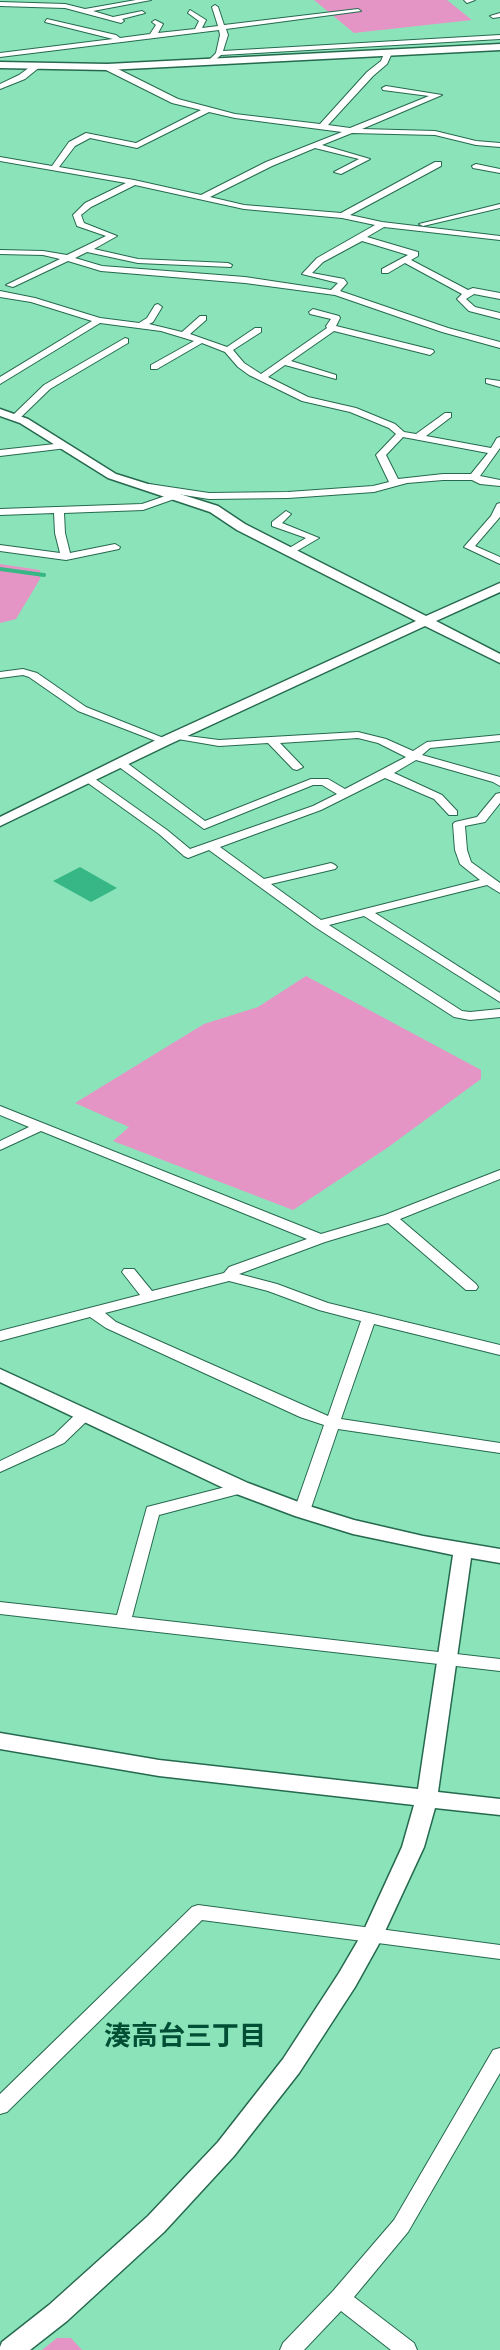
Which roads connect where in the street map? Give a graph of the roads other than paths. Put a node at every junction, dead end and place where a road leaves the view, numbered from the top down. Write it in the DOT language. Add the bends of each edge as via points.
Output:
graph roads {
  1 [pos="105,0"];
  2 [pos="148,0"];
  3 [pos="0,4"];
  4 [pos="65,6"];
  5 [pos="214,7"];
  6 [pos="83,11"];
  7 [pos="358,11"];
  8 [pos="190,12"];
  9 [pos="142,13"];
  10 [pos="112,19"];
  11 [pos="47,21"];
  12 [pos="121,21"];
  13 [pos="155,22"];
  14 [pos="221,28"];
  15 [pos="197,31"];
  16 [pos="351,34"];
  17 [pos="153,36"];
  18 [pos="500,37"];
  19 [pos="487,38"];
  20 [pos="118,40"];
  21 [pos="355,46"];
  22 [pos="497,47"];
  23 [pos="388,52"];
  24 [pos="219,53"];
  25 [pos="0,55"];
  26 [pos="213,61"];
  27 [pos="0,65"];
  28 [pos="37,66"];
  29 [pos="107,67"];
  30 [pos="0,81"];
  31 [pos="9,84"];
  32 [pos="0,87"];
  33 [pos="386,88"];
  34 [pos="206,110"];
  35 [pos="322,127"];
  36 [pos="354,130"];
  37 [pos="500,145"];
  38 [pos="317,146"];
  39 [pos="0,159"];
  40 [pos="438,164"];
  41 [pos="476,166"];
  42 [pos="54,169"];
  43 [pos="500,171"];
  44 [pos="338,172"];
  45 [pos="134,182"];
  46 [pos="203,196"];
  47 [pos="500,206"];
  48 [pos="342,216"];
  49 [pos="382,224"];
  50 [pos="411,226"];
  51 [pos="361,238"];
  52 [pos="500,238"];
  53 [pos="85,249"];
  54 [pos="0,252"];
  55 [pos="67,258"];
  56 [pos="405,261"];
  57 [pos="228,265"];
  58 [pos="385,271"];
  59 [pos="10,285"];
  60 [pos="336,293"];
  61 [pos="0,294"];
  62 [pos="468,294"];
  63 [pos="500,296"];
  64 [pos="158,307"];
  65 [pos="312,312"];
  66 [pos="500,316"];
  67 [pos="203,318"];
  68 [pos="99,320"];
  69 [pos="140,326"];
  70 [pos="333,328"];
  71 [pos="258,330"];
  72 [pos="184,335"];
  73 [pos="201,340"];
  74 [pos="125,341"];
  75 [pos="500,345"];
  76 [pos="228,350"];
  77 [pos="430,352"];
  78 [pos="284,362"];
  79 [pos="154,367"];
  80 [pos="333,377"];
  81 [pos="261,378"];
  82 [pos="0,381"];
  83 [pos="489,381"];
  84 [pos="500,384"];
  85 [pos="0,412"];
  86 [pos="448,415"];
  87 [pos="15,418"];
  88 [pos="401,434"];
  89 [pos="418,437"];
  90 [pos="500,440"];
  91 [pos="64,446"];
  92 [pos="493,451"];
  93 [pos="0,453"];
  94 [pos="474,477"];
  95 [pos="500,483"];
  96 [pos="395,484"];
  97 [pos="149,487"];
  98 [pos="174,496"];
  99 [pos="500,506"];
  100 [pos="59,509"];
  101 [pos="0,512"];
  102 [pos="286,514"];
  103 [pos="115,547"];
  104 [pos="0,548"];
  105 [pos="290,552"];
  106 [pos="66,557"];
  107 [pos="500,561"];
  108 [pos="500,587"];
  109 [pos="426,622"];
  110 [pos="500,659"];
  111 [pos="0,675"];
  112 [pos="171,738"];
  113 [pos="500,738"];
  114 [pos="270,739"];
  115 [pos="414,756"];
  116 [pos="119,762"];
  117 [pos="297,767"];
  118 [pos="384,773"];
  119 [pos="87,778"];
  120 [pos="500,783"];
  121 [pos="345,794"];
  122 [pos="500,796"];
  123 [pos="453,813"];
  124 [pos="0,822"];
  125 [pos="212,846"];
  126 [pos="331,867"];
  127 [pos="489,881"];
  128 [pos="261,883"];
  129 [pos="500,889"];
  130 [pos="365,912"];
  131 [pos="319,924"];
  132 [pos="500,998"];
  133 [pos="500,1013"];
  134 [pos="0,1110"];
  135 [pos="39,1127"];
  136 [pos="0,1146"];
  137 [pos="500,1174"];
  138 [pos="390,1218"];
  139 [pos="320,1239"];
  140 [pos="129,1272"];
  141 [pos="229,1276"];
  142 [pos="471,1287"];
  143 [pos="149,1297"];
  144 [pos="93,1312"];
  145 [pos="369,1317"];
  146 [pos="0,1336"];
  147 [pos="500,1350"];
  148 [pos="0,1375"];
  149 [pos="84,1415"];
  150 [pos="333,1423"];
  151 [pos="500,1448"];
  152 [pos="0,1467"];
  153 [pos="241,1488"];
  154 [pos="302,1511"];
  155 [pos="463,1550"];
  156 [pos="500,1556"];
  157 [pos="0,1608"];
  158 [pos="123,1622"];
  159 [pos="446,1659"];
  160 [pos="500,1665"];
  161 [pos="0,1741"];
  162 [pos="428,1798"];
  163 [pos="500,1807"];
  164 [pos="372,1936"];
  165 [pos="500,1952"];
  166 [pos="500,2056"];
  167 [pos="0,2106"];
  168 [pos="340,2298"];
  169 [pos="11,2350"];
  170 [pos="290,2350"];
  171 [pos="407,2350"];
  1 -- 4 [label="street"];
  2 -- 6 [label="street"];
  3 -- 4 [label="street"];
  4 -- 6 [label="street"];
  5 -- 14 [label="street"];
  6 -- 10 [label="street"];
  7 -- 14 [label="street"];
  8 -- 15 [label="street" via="203,20"];
  9 -- 10 [label="street"];
  10 -- 12 [label="street"];
  11 -- 20 [label="street"];
  13 -- 17 [label="street" via="160,24"];
  14 -- 15 [label="street"];
  14 -- 24 [label="street" via="224,35"];
  15 -- 17 [label="street"];
  16 -- 21 [label="street"];
  17 -- 20 [label="street"];
  18 -- 19 [label="street"];
  19 -- 21 [label="street"];
  19 -- 22 [label="street"];
  20 -- 25 [label="street"];
  21 -- 24 [label="street"];
  22 -- 23 [label="street"];
  23 -- 26 [label="street"];
  23 -- 35 [label="street" via="384,62"];
  24 -- 26 [label="street"];
  26 -- 29 [label="street"];
  27 -- 28 [label="street"];
  28 -- 29 [label="street"];
  28 -- 31 [label="street"];
  29 -- 34 [label="street" via="165,98"];
  30 -- 31 [label="street"];
  31 -- 32 [label="street"];
  33 -- 36 [label="street" via="438,95"];
  34 -- 35 [label="street"];
  34 -- 42 [label="street" via="137,146 89,135 72,144"];
  35 -- 36 [label="street"];
  36 -- 37 [label="street" via="435,134"];
  36 -- 38 [label="street"];
  38 -- 44 [label="street" via="366,159"];
  38 -- 46 [label="street"];
  39 -- 42 [label="street"];
  40 -- 48 [label="street"];
  41 -- 43 [label="street"];
  42 -- 45 [label="street"];
  45 -- 46 [label="street"];
  45 -- 53 [label="street" via="80,210 76,219 80,224 113,236"];
  46 -- 48 [label="street" via="244,207"];
  47 -- 50 [label="street"];
  48 -- 49 [label="street"];
  49 -- 50 [label="street"];
  49 -- 51 [label="street"];
  50 -- 52 [label="street"];
  51 -- 56 [label="street" via="414,254"];
  51 -- 60 [label="street" via="320,260 306,274 341,281"];
  53 -- 55 [label="street"];
  53 -- 57 [label="street" via="138,261"];
  54 -- 55 [label="street"];
  55 -- 59 [label="street"];
  55 -- 60 [label="street" via="101,268 256,281"];
  56 -- 58 [label="street"];
  56 -- 62 [label="street"];
  60 -- 75 [label="street"];
  61 -- 68 [label="street"];
  62 -- 63 [label="street" via="473,291"];
  62 -- 66 [label="street" via="461,299 472,309"];
  64 -- 69 [label="street" via="150,320"];
  65 -- 70 [label="street" via="336,318 330,326"];
  67 -- 72 [label="street"];
  68 -- 69 [label="street"];
  68 -- 82 [label="street"];
  69 -- 72 [label="street"];
  70 -- 77 [label="street"];
  70 -- 78 [label="street"];
  71 -- 76 [label="street"];
  72 -- 73 [label="street"];
  73 -- 76 [label="street"];
  73 -- 79 [label="street"];
  74 -- 87 [label="street" via="47,387"];
  76 -- 81 [label="street" via="241,365"];
  78 -- 80 [label="street"];
  78 -- 81 [label="street"];
  81 -- 88 [label="street" via="305,399 363,414"];
  83 -- 84 [label="street"];
  85 -- 87 [label="street"];
  86 -- 89 [label="street"];
  87 -- 91 [label="street"];
  88 -- 89 [label="street"];
  88 -- 96 [label="street" via="381,455"];
  89 -- 92 [label="street"];
  90 -- 92 [label="street"];
  91 -- 93 [label="street"];
  91 -- 97 [label="street" via="112,476"];
  92 -- 94 [label="street"];
  94 -- 95 [label="street"];
  94 -- 96 [label="street" via="406,480"];
  96 -- 97 [label="street" via="288,495 209,496"];
  97 -- 98 [label="street"];
  98 -- 100 [label="street" via="143,507"];
  98 -- 105 [label="street" via="213,509"];
  99 -- 107 [label="street" via="469,547"];
  100 -- 101 [label="street"];
  100 -- 106 [label="street"];
  102 -- 105 [label="street" via="275,524 314,538"];
  103 -- 106 [label="street"];
  104 -- 106 [label="street"];
  105 -- 109 [label="street"];
  108 -- 109 [label="street"];
  109 -- 110 [label="street"];
  109 -- 112 [label="street"];
  111 -- 112 [label="street" via="33,675 82,709"];
  112 -- 114 [label="street" via="219,742"];
  112 -- 116 [label="street"];
  113 -- 115 [label="street" via="427,745"];
  114 -- 115 [label="street" via="358,735"];
  114 -- 117 [label="street"];
  115 -- 118 [label="street"];
  115 -- 120 [label="street"];
  116 -- 119 [label="street"];
  116 -- 121 [label="street" via="204,826 310,782 324,781"];
  118 -- 121 [label="street"];
  118 -- 123 [label="street" via="438,797"];
  119 -- 124 [label="street"];
  119 -- 125 [label="street" via="188,854"];
  121 -- 125 [label="street"];
  122 -- 127 [label="street" via="481,820 459,824 460,850 466,864"];
  125 -- 128 [label="street"];
  126 -- 128 [label="street"];
  127 -- 129 [label="street"];
  127 -- 130 [label="street"];
  128 -- 131 [label="street"];
  130 -- 131 [label="street"];
  130 -- 132 [label="street"];
  131 -- 133 [label="street" via="458,1014"];
  134 -- 135 [label="street"];
  135 -- 136 [label="street"];
  135 -- 139 [label="street"];
  137 -- 138 [label="street"];
  138 -- 139 [label="street"];
  138 -- 142 [label="street"];
  139 -- 141 [label="street" via="234,1270"];
  140 -- 143 [label="street"];
  141 -- 143 [label="street"];
  141 -- 145 [label="street" via="324,1307"];
  143 -- 144 [label="street"];
  144 -- 146 [label="street"];
  144 -- 150 [label="street" via="111,1325"];
  145 -- 147 [label="street"];
  145 -- 150 [label="street"];
  148 -- 149 [label="street"];
  149 -- 152 [label="street" via="59,1439"];
  149 -- 153 [label="street"];
  150 -- 151 [label="street"];
  150 -- 154 [label="street"];
  153 -- 154 [label="street"];
  153 -- 158 [label="street" via="152,1511"];
  154 -- 155 [label="street" via="353,1527"];
  155 -- 156 [label="street"];
  155 -- 159 [label="street"];
  157 -- 158 [label="street"];
  158 -- 159 [label="street"];
  159 -- 160 [label="street"];
  159 -- 162 [label="street"];
  161 -- 162 [label="street" via="159,1768"];
  162 -- 163 [label="street"];
  162 -- 164 [label="street" via="413,1847"];
  164 -- 165 [label="street"];
  164 -- 167 [label="street" via="198,1912"];
  164 -- 169 [label="street" via="291,2066 226,2149 156,2224"];
  166 -- 168 [label="street" via="401,2226"];
  168 -- 170 [label="street"];
  168 -- 171 [label="street"];
}
